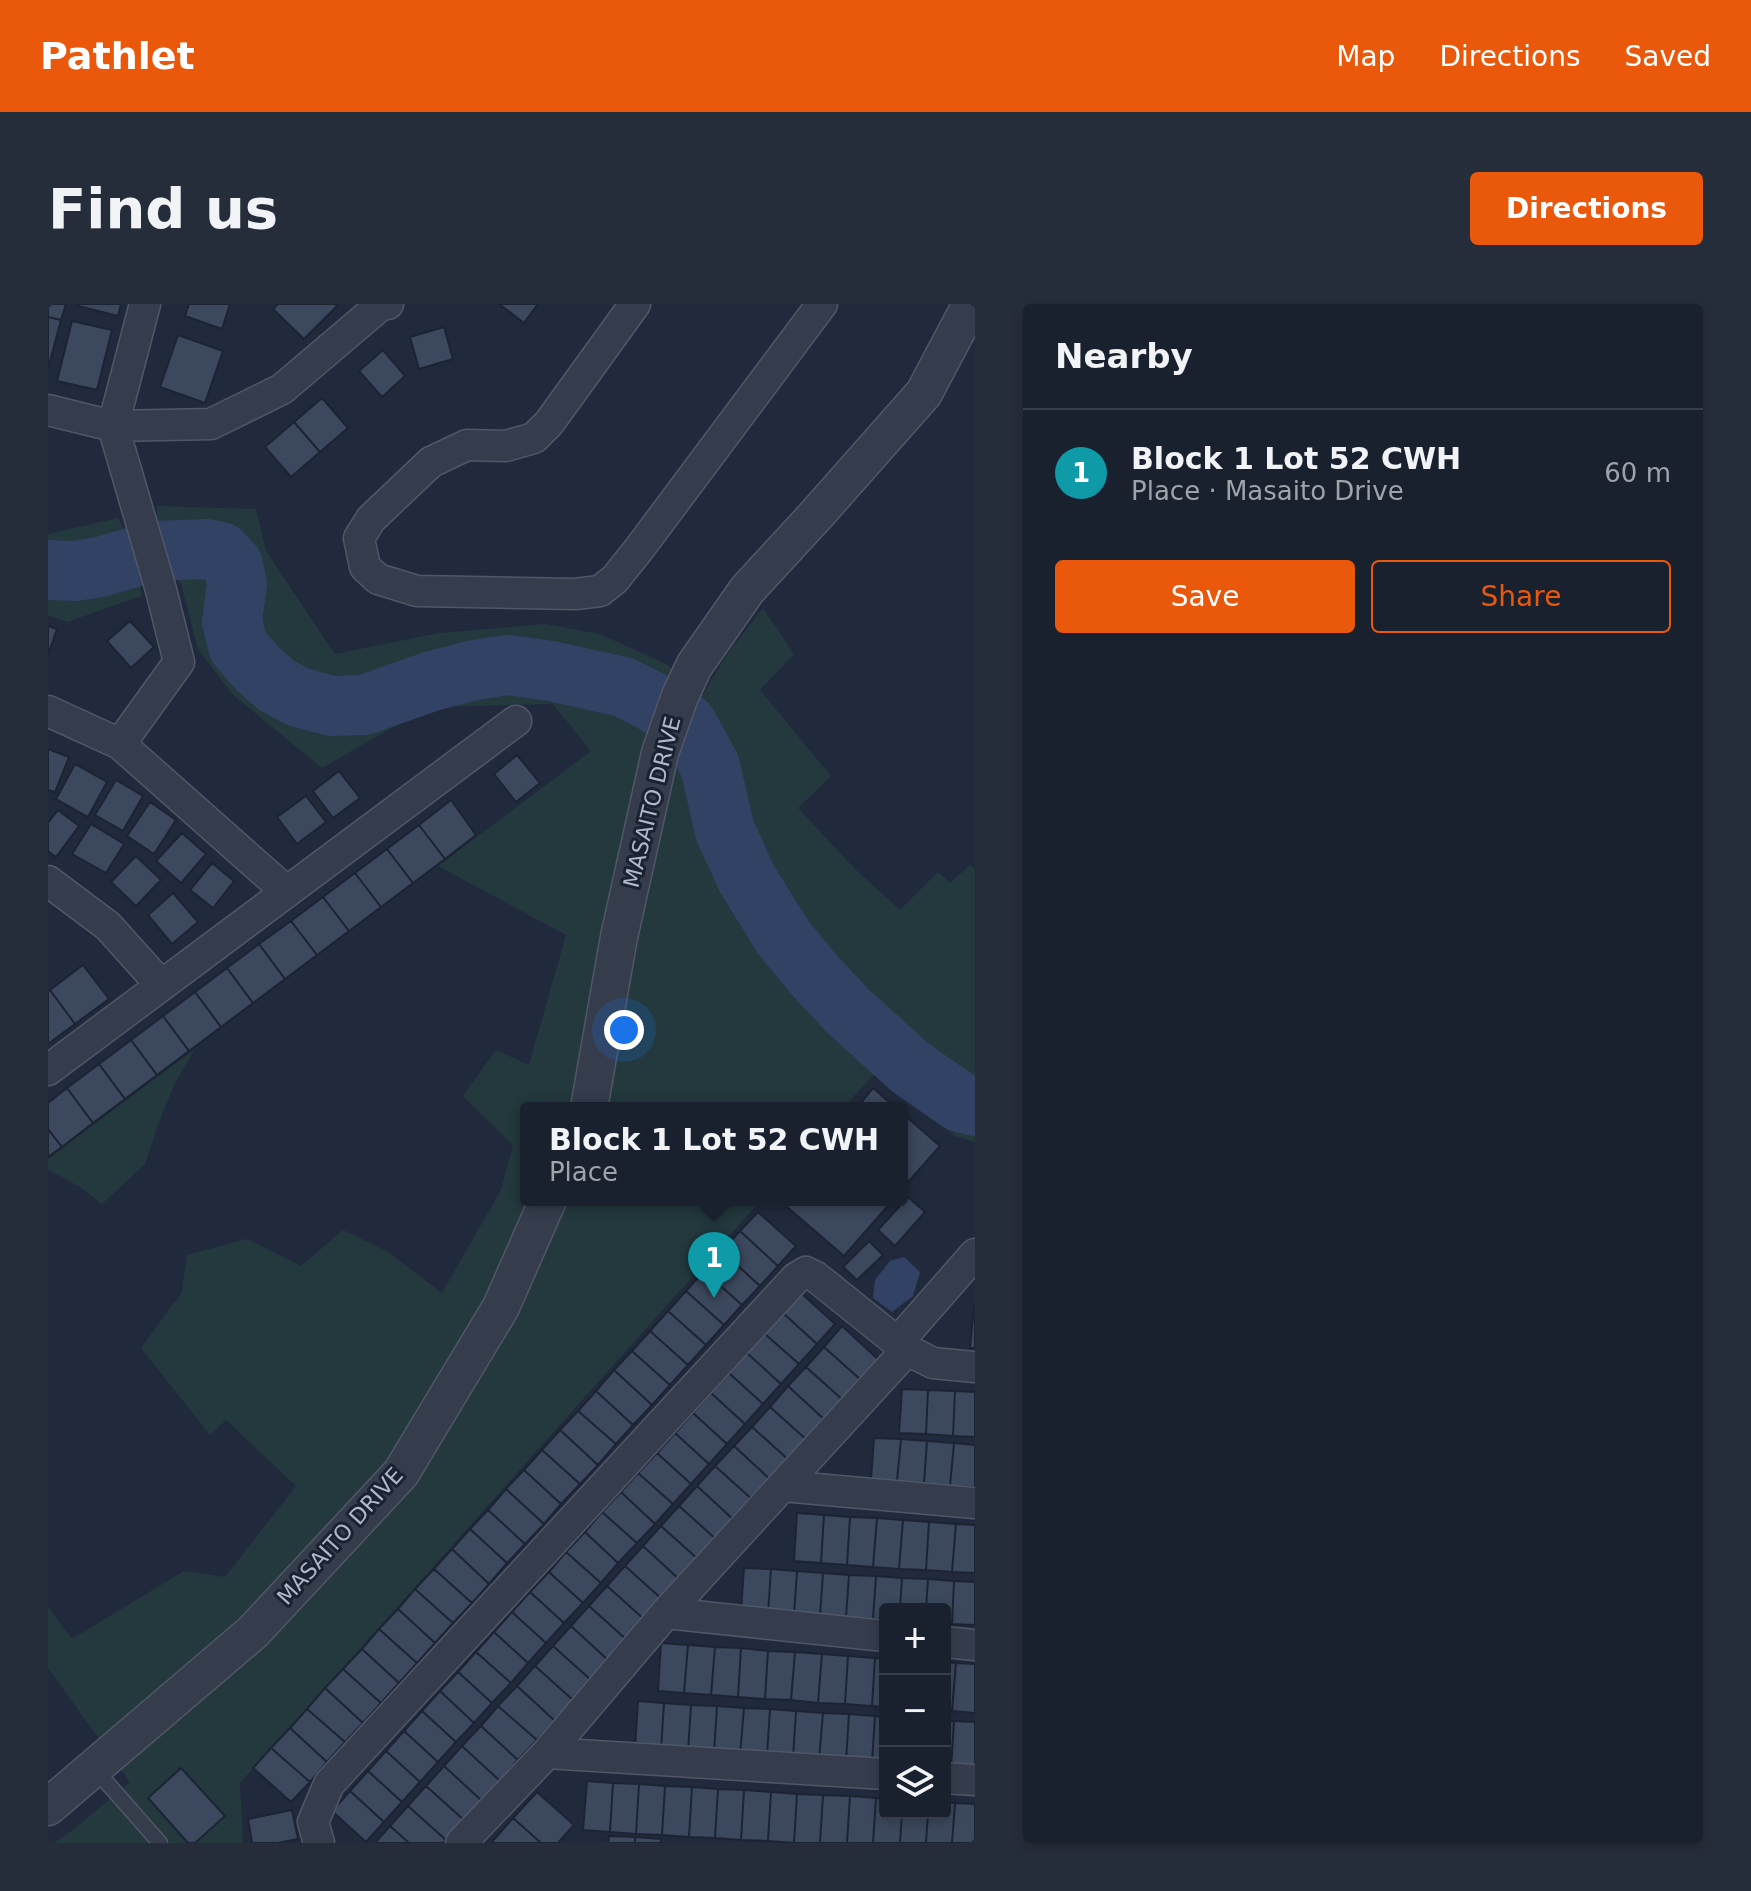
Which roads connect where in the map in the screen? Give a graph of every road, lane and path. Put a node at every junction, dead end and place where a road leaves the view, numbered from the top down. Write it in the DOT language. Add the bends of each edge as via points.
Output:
graph roads {
  1 [pos="145,304"];
  2 [pos="383,304"];
  3 [pos="635,304"];
  4 [pos="822,304"];
  5 [pos="971,304"];
  6 [pos="48,410"];
  7 [pos="113,426"];
  8 [pos="48,711"];
  9 [pos="516,721"];
  10 [pos="120,744"];
  11 [pos="48,881"];
  12 [pos="287,892"];
  13 [pos="161,985"];
  14 [pos="48,1070"];
  15 [pos="590,1102"];
  16 [pos="545,1206"];
  17 [pos="975,1254"];
  18 [pos="902,1347"];
  19 [pos="975,1367"];
  20 [pos="782,1486"];
  21 [pos="975,1503"];
  22 [pos="666,1613"];
  23 [pos="879,1635"];
  24 [pos="951,1643"];
  25 [pos="975,1645"];
  26 [pos="547,1753"];
  27 [pos="94,1768"];
  28 [pos="879,1774"];
  29 [pos="951,1778"];
  30 [pos="975,1780"];
  31 [pos="48,1807"];
  32 [pos="160,1843"];
  33 [pos="319,1843"];
  34 [pos="461,1843"];
  1 -- 7 [label="street"];
  2 -- 7 [label="street" via="282,389 211,424"];
  3 -- 4 [label="street" via="534,438 506,446 467,445 431,462 371,519 359,538 365,567 378,579 417,591 600,591 639,549"];
  5 -- 15 [label="street, MASAITO DRIVE" via="924,393 747,590 694,666 660,753 619,937"];
  6 -- 7 [label="street"];
  7 -- 10 [label="street" via="179,662"];
  8 -- 10 [label="street"];
  9 -- 12 [label="street"];
  10 -- 12 [label="street"];
  11 -- 13 [label="street" via="108,926"];
  12 -- 13 [label="street"];
  13 -- 14 [label="street"];
  16 -- 27 [label="street, MASAITO DRIVE" via="501,1307 401,1473 253,1632"];
  17 -- 18 [label="street"];
  18 -- 19 [label="street" via="933,1363"];
  18 -- 20 [label="street"];
  18 -- 33 [label="street" via="816,1277 806,1272 796,1278 329,1784 313,1822"];
  20 -- 21 [label="street"];
  20 -- 22 [label="street"];
  22 -- 23 [label="street"];
  22 -- 26 [label="street"];
  24 -- 25 [label="street"];
  26 -- 28 [label="street"];
  26 -- 34 [label="street"];
  27 -- 31 [label="street, MASAITO DRIVE"];
  27 -- 32 [label="lane"];
  29 -- 30 [label="street"];
}
